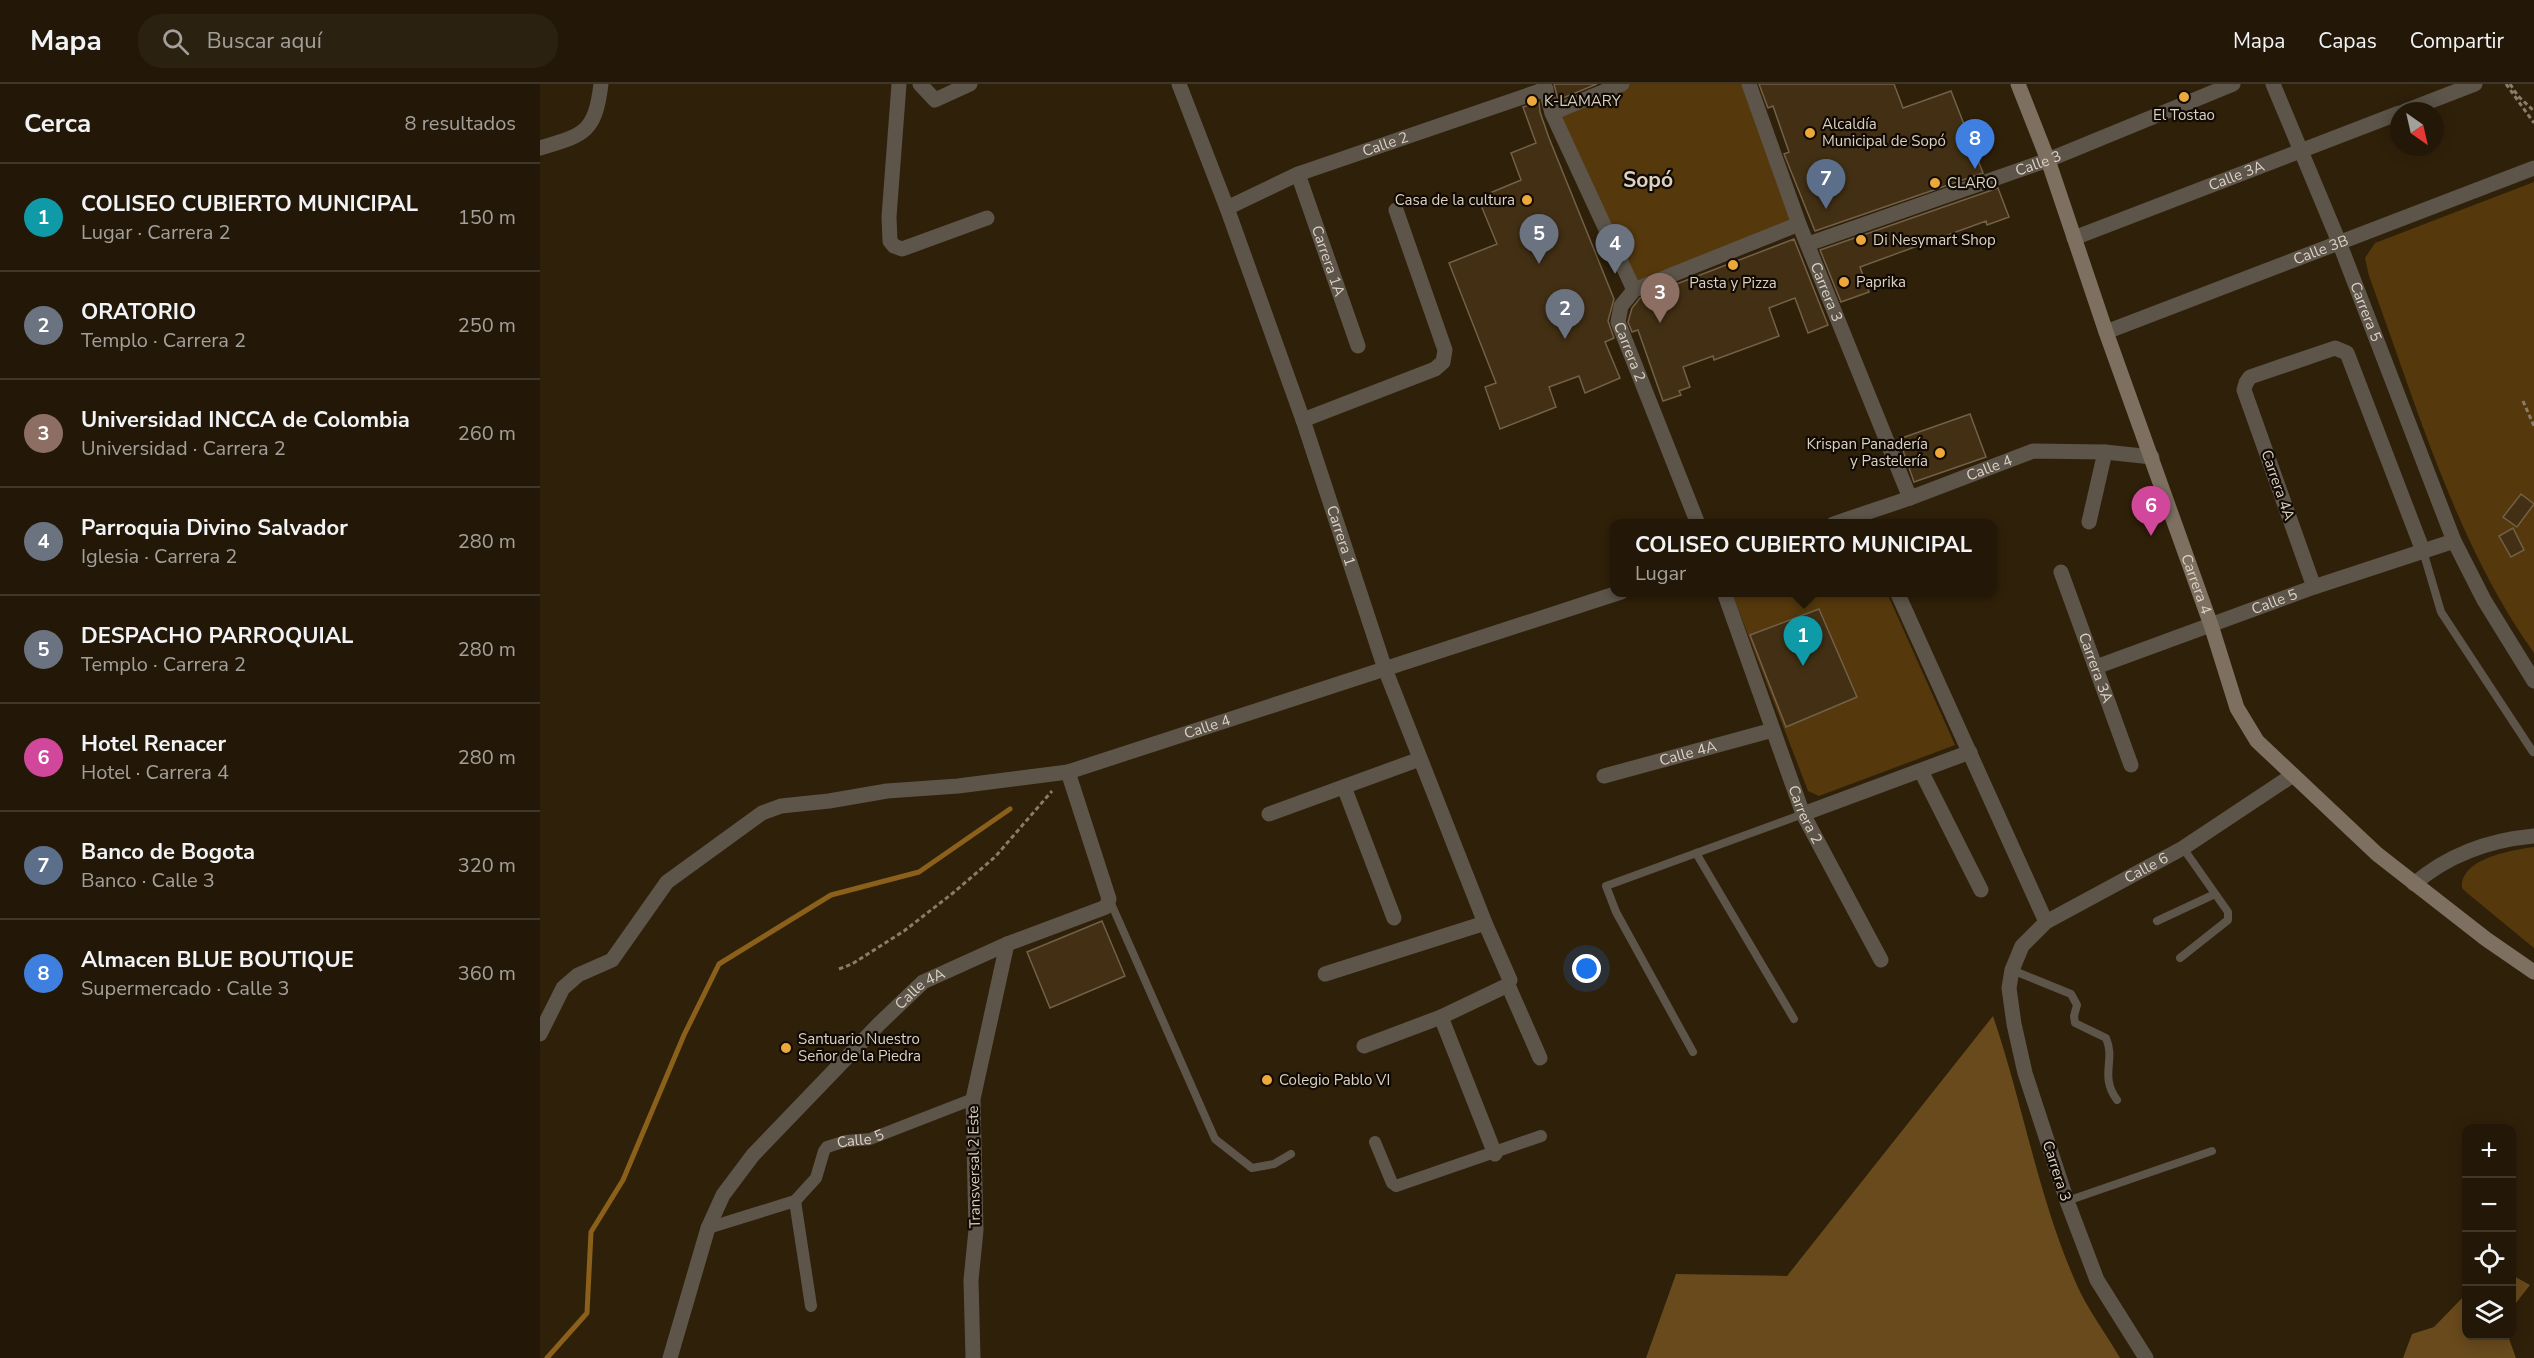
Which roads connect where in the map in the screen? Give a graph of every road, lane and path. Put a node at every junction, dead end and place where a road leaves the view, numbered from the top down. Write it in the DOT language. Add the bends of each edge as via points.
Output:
graph roads {
  1 [pos="601,84"];
  2 [pos="898,84"];
  3 [pos="920,84"];
  4 [pos="970,84"];
  5 [pos="1179,84"];
  6 [pos="1622,84"];
  7 [pos="1749,84"];
  8 [pos="2018,84"];
  9 [pos="2233,84"];
  10 [pos="2273,84"];
  11 [pos="2475,84"];
  12 [pos="2508,84"];
  13 [pos="1545,86"];
  14 [pos="2428,102"];
  15 [pos="2534,111"];
  16 [pos="1552,113"];
  17 [pos="2390,116"];
  18 [pos="2534,123"];
  19 [pos="540,148"];
  20 [pos="2301,151"];
  21 [pos="2048,160"];
  22 [pos="2534,168"];
  23 [pos="1298,174"];
  24 [pos="1227,208"];
  25 [pos="1396,210"];
  26 [pos="987,218"];
  27 [pos="1799,224"];
  28 [pos="2074,238"];
  29 [pos="2338,242"];
  30 [pos="1808,244"];
  31 [pos="1634,290"];
  32 [pos="2106,332"];
  33 [pos="1358,346"];
  34 [pos="2523,401"];
  35 [pos="1303,420"];
  36 [pos="2534,426"];
  37 [pos="2105,452"];
  38 [pos="2152,457"];
  39 [pos="1910,498"];
  40 [pos="1696,519"];
  41 [pos="1864,519"];
  42 [pos="2089,522"];
  43 [pos="2454,541"];
  44 [pos="2423,551"];
  45 [pos="2061,572"];
  46 [pos="2314,586"];
  47 [pos="1610,596"];
  48 [pos="1726,597"];
  49 [pos="1899,597"];
  50 [pos="2211,625"];
  51 [pos="2096,667"];
  52 [pos="1385,669"];
  53 [pos="2534,681"];
  54 [pos="1773,730"];
  55 [pos="1970,752"];
  56 [pos="2533,752"];
  57 [pos="1420,759"];
  58 [pos="2131,765"];
  59 [pos="1922,771"];
  60 [pos="1068,772"];
  61 [pos="2293,775"];
  62 [pos="1604,776"];
  63 [pos="1344,787"];
  64 [pos="1269,814"];
  65 [pos="1803,814"];
  66 [pos="2534,836"];
  67 [pos="2183,848"];
  68 [pos="1696,853"];
  69 [pos="2414,884"];
  70 [pos="1980,890"];
  71 [pos="2215,894"];
  72 [pos="1109,899"];
  73 [pos="1394,918"];
  74 [pos="2157,921"];
  75 [pos="2046,922"];
  76 [pos="1485,923"];
  77 [pos="1007,944"];
  78 [pos="2180,958"];
  79 [pos="1881,960"];
  80 [pos="839,969"];
  81 [pos="2012,970"];
  82 [pos="2534,972"];
  83 [pos="1324,974"];
  84 [pos="1508,985"];
  85 [pos="1441,1017"];
  86 [pos="1794,1019"];
  87 [pos="540,1034"];
  88 [pos="1364,1046"];
  89 [pos="1693,1052"];
  90 [pos="1540,1058"];
  91 [pos="973,1100"];
  92 [pos="2117,1100"];
  93 [pos="1541,1136"];
  94 [pos="1375,1142"];
  95 [pos="2212,1150"];
  96 [pos="1291,1154"];
  97 [pos="1495,1154"];
  98 [pos="795,1201"];
  99 [pos="2067,1202"];
  100 [pos="708,1228"];
  101 [pos="811,1306"];
  102 [pos="670,1358"];
  103 [pos="973,1358"];
  104 [pos="2146,1358"];
  1 -- 19 [label="street" via="591,123 577,138"];
  2 -- 26 [label="street" via="890,241 902,249"];
  3 -- 4 [label="street" via="934,100"];
  5 -- 24 [label="street, Carrera 1"];
  6 -- 16 [label="street"];
  7 -- 27 [label="street, Carrera 3"];
  8 -- 21 [label="main road, Carrera 4"];
  9 -- 21 [label="street, Calle 3"];
  10 -- 20 [label="street, Carrera 5"];
  11 -- 14 [label="street"];
  12 -- 15 [label="path"];
  12 -- 18 [label="path"];
  13 -- 16 [label="street"];
  13 -- 23 [label="street, Calle 2"];
  16 -- 31 [label="street"];
  17 -- 20 [label="street, Calle 3A"];
  20 -- 28 [label="street, Calle 3A"];
  20 -- 29 [label="street, Carrera 5"];
  21 -- 28 [label="main road, Carrera 4"];
  21 -- 30 [label="street, Calle 3"];
  22 -- 29 [label="street, Calle 3B"];
  23 -- 24 [label="street, Calle 2"];
  23 -- 33 [label="street, Carrera 1A"];
  24 -- 35 [label="street, Carrera 1"];
  25 -- 35 [label="street" via="1445,350 1443,362 1435,369"];
  27 -- 30 [label="street, Carrera 3"];
  27 -- 31 [label="street"];
  28 -- 32 [label="main road, Carrera 4"];
  29 -- 32 [label="street, Calle 3B"];
  29 -- 43 [label="street, Carrera 5"];
  30 -- 39 [label="street, Carrera 3"];
  31 -- 40 [label="street, Carrera 2" via="1621,306 1618,322"];
  32 -- 38 [label="main road, Carrera 4"];
  34 -- 36 [label="path"];
  35 -- 52 [label="street, Carrera 1"];
  37 -- 38 [label="street, Calle 4"];
  37 -- 39 [label="street, Calle 4" via="2033,451"];
  37 -- 42 [label="street"];
  38 -- 50 [label="main road, Carrera 4"];
  39 -- 41 [label="street, Calle 4"];
  43 -- 44 [label="street, Calle 5"];
  43 -- 53 [label="street, Carrera 5" via="2484,600"];
  44 -- 46 [label="street, Calle 5"];
  44 -- 46 [label="street, Carrera 4A" via="2347,353 2335,348 2250,377 2244,390"];
  44 -- 56 [label="lane" via="2440,612"];
  45 -- 51 [label="street, Carrera 3A"];
  46 -- 50 [label="street, Calle 5"];
  47 -- 52 [label="street, Calle 4"];
  48 -- 54 [label="street, Carrera 2"];
  49 -- 55 [label="street"];
  50 -- 51 [label="street, Calle 5"];
  50 -- 61 [label="main road, Carrera 4" via="2236,708 2257,741"];
  51 -- 58 [label="street, Carrera 3A"];
  52 -- 57 [label="street, Carrera 1"];
  52 -- 60 [label="street, Calle 4"];
  54 -- 62 [label="street, Calle 4A"];
  54 -- 65 [label="street, Carrera 2"];
  55 -- 59 [label="street"];
  55 -- 75 [label="street"];
  57 -- 63 [label="street"];
  57 -- 76 [label="street, Carrera 1"];
  59 -- 65 [label="street"];
  59 -- 70 [label="street"];
  60 -- 72 [label="street"];
  60 -- 80 [label="path" via="995,857 904,930"];
  60 -- 87 [label="street, Calle 4" via="887,791 781,806 762,813 667,882 612,960 578,975 563,988"];
  61 -- 67 [label="street, Calle 6"];
  61 -- 69 [label="main road, Carrera 4"];
  63 -- 64 [label="street"];
  63 -- 73 [label="street"];
  65 -- 68 [label="lane"];
  65 -- 79 [label="street, Carrera 2"];
  66 -- 69 [label="street" via="2491,842 2445,861"];
  67 -- 71 [label="lane"];
  67 -- 75 [label="street, Calle 6"];
  68 -- 86 [label="lane"];
  68 -- 89 [label="lane" via="1606,886 1616,912"];
  69 -- 82 [label="main road, Carrera 4"];
  71 -- 74 [label="lane"];
  71 -- 78 [label="lane" via="2228,912 2228,920"];
  72 -- 77 [label="street, Calle 4A" via="1100,910"];
  72 -- 96 [label="lane" via="1215,1139 1252,1168 1274,1164"];
  75 -- 81 [label="street, Calle 6" via="2022,946"];
  76 -- 83 [label="street"];
  76 -- 84 [label="street, Carrera 1" via="1510,980"];
  77 -- 91 [label="street, Transversal 2 Este"];
  77 -- 100 [label="street, Calle 4A" via="923,982 753,1155 723,1195"];
  81 -- 92 [label="lane" via="2071,994 2077,1005 2075,1023 2106,1038 2110,1046 2109,1089"];
  81 -- 99 [label="street, Carrera 3" via="2009,988 2025,1072"];
  84 -- 85 [label="street"];
  84 -- 90 [label="street, Carrera 1"];
  85 -- 88 [label="street"];
  85 -- 97 [label="street"];
  91 -- 98 [label="street, Calle 5" via="870,1139 827,1147 816,1178"];
  91 -- 103 [label="street, Transversal 2 Este"];
  93 -- 97 [label="street"];
  94 -- 97 [label="street" via="1396,1186"];
  95 -- 99 [label="lane"];
  98 -- 100 [label="street"];
  98 -- 101 [label="street"];
  99 -- 104 [label="street, Carrera 3" via="2097,1280"];
  100 -- 102 [label="street, Calle 4A"];
}
